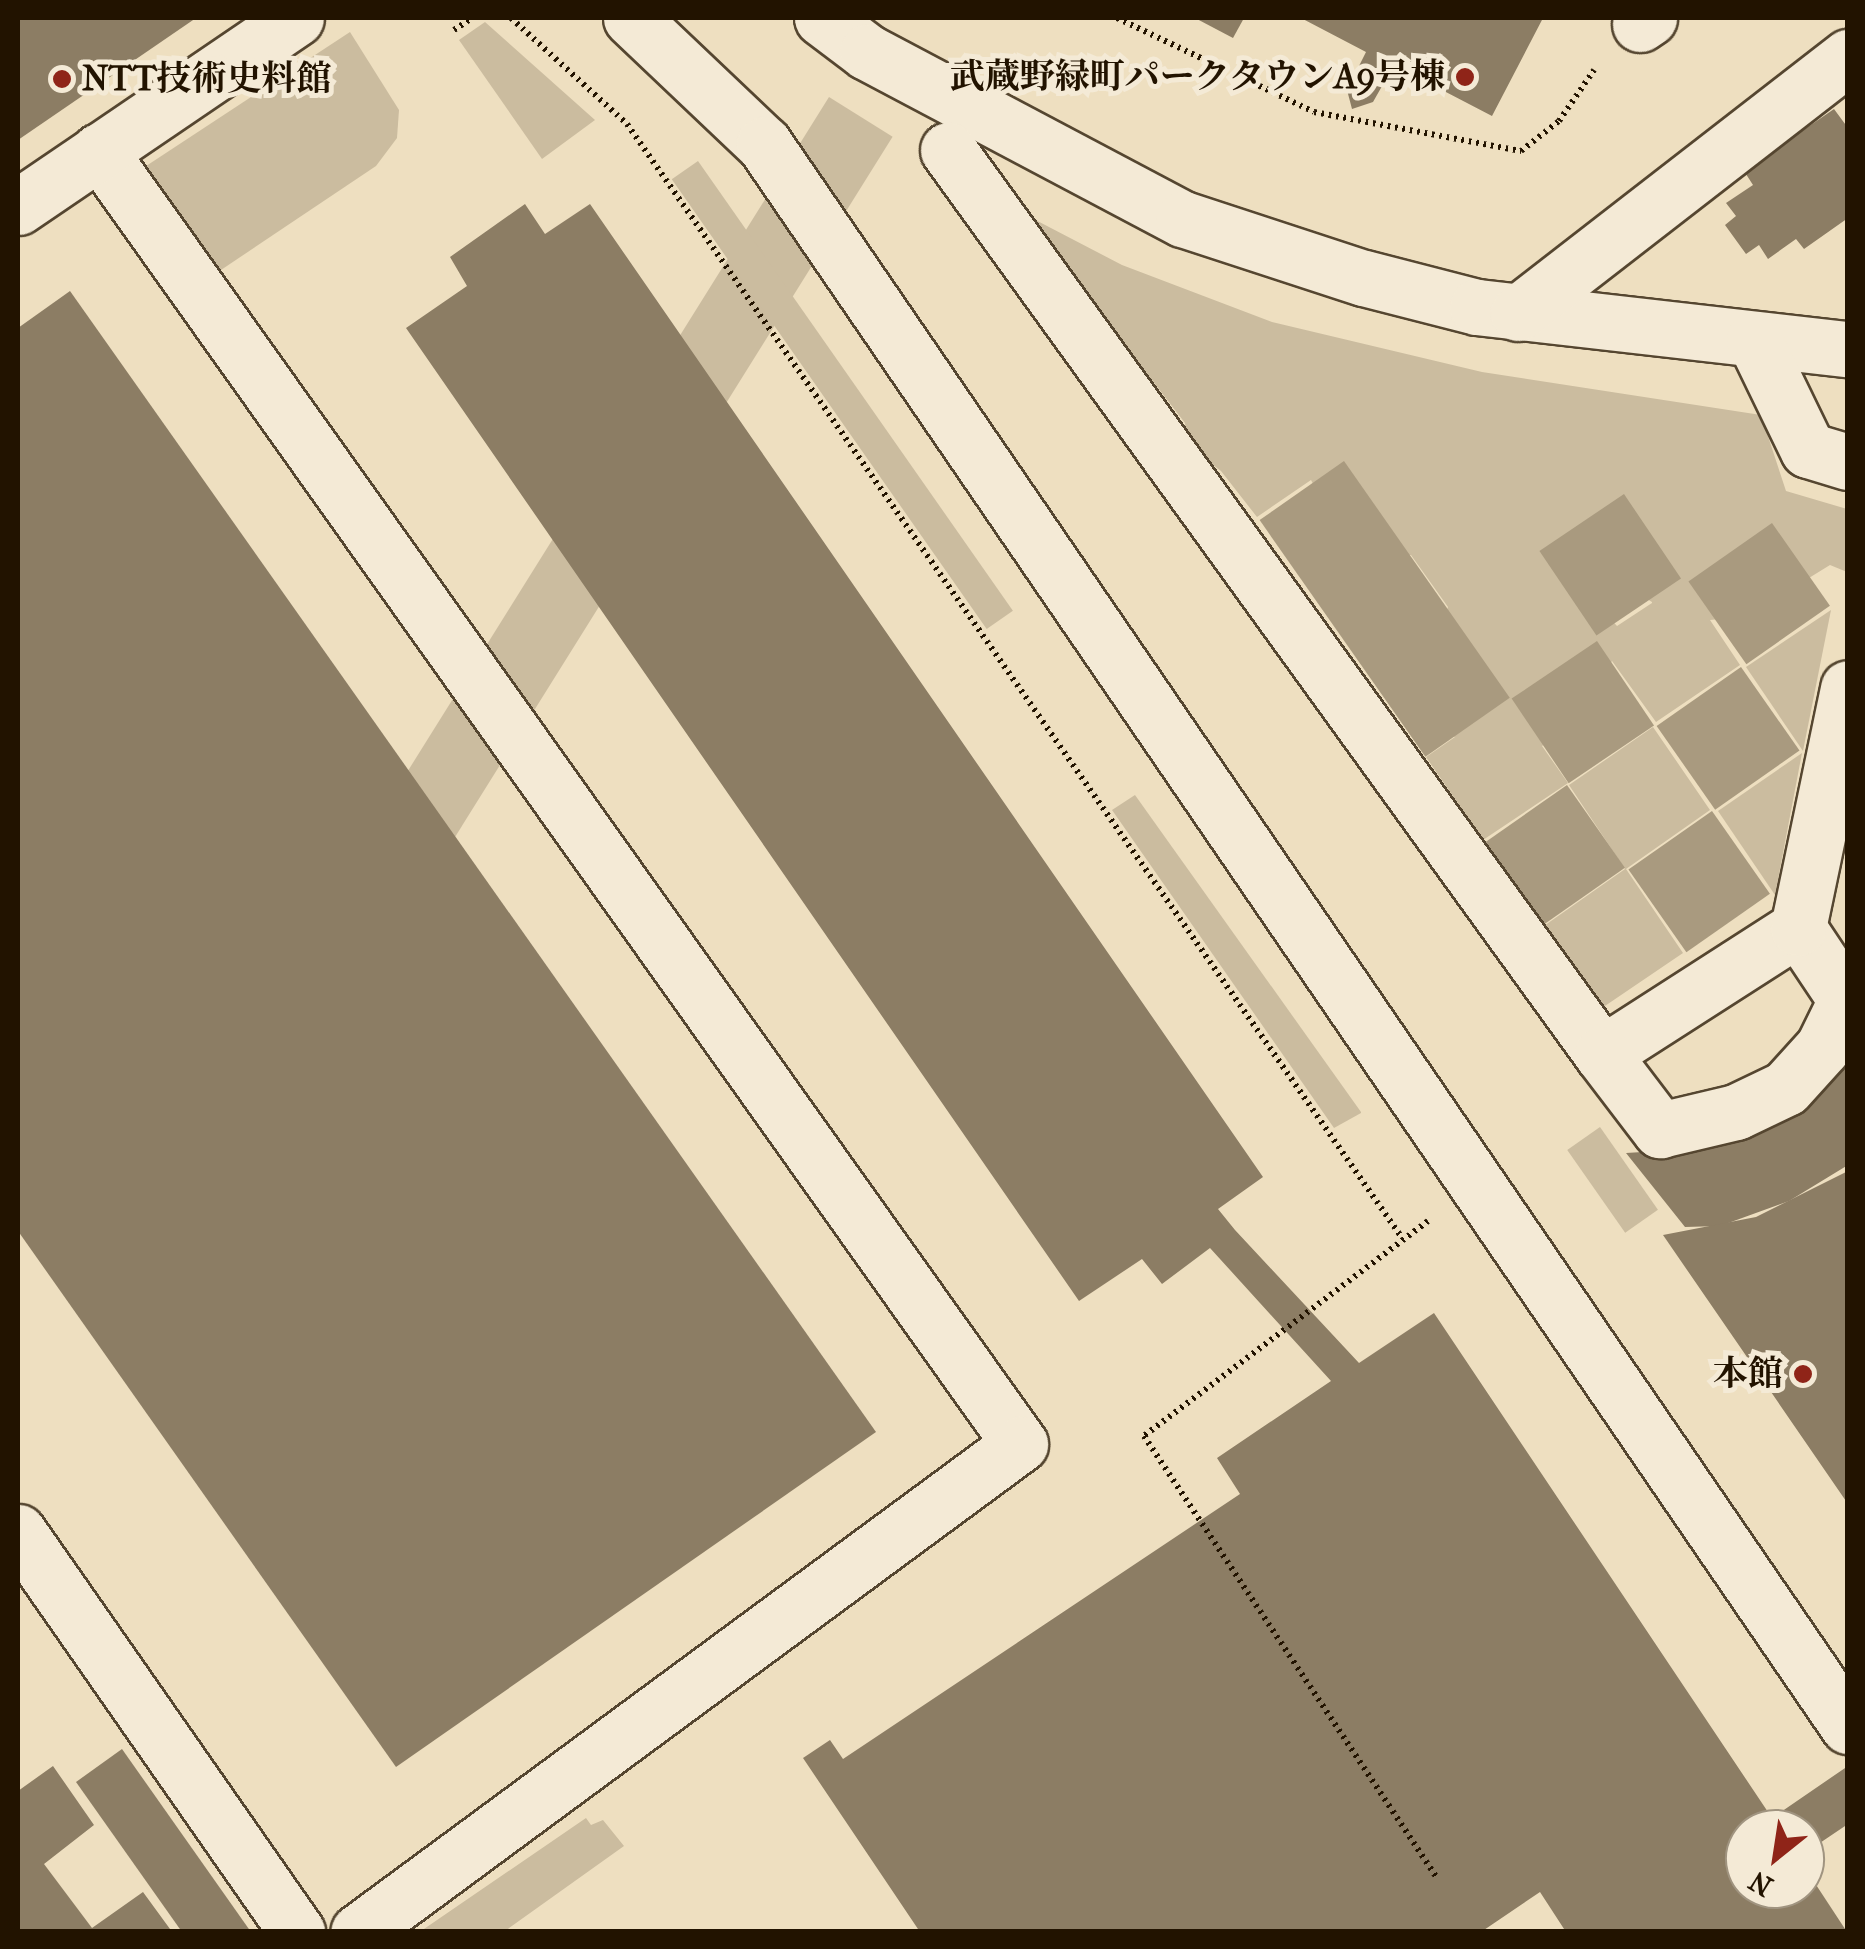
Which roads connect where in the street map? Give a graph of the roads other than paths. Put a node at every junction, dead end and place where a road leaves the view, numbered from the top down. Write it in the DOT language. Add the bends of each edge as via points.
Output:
graph roads {
  1 [pos="296,18"];
  2 [pos="631,18"];
  3 [pos="822,18"];
  4 [pos="1848,57"];
  5 [pos="948,150"];
  6 [pos="99,151"];
  7 [pos="18,207"];
  8 [pos="1518,313"];
  9 [pos="1754,340"];
  10 [pos="1848,349"];
  11 [pos="1848,462"];
  12 [pos="1848,688"];
  13 [pos="1798,928"];
  14 [pos="1602,1054"];
  15 [pos="18,1532"];
  16 [pos="1848,1726"];
  17 [pos="297,1932"];
  18 [pos="358,1932"];
  1 -- 6 [label="street"];
  2 -- 16 [label="street" via="764,144"];
  3 -- 8 [label="street" via="918,80 1183,220 1364,278"];
  4 -- 8 [label="street"];
  5 -- 14 [label="street"];
  6 -- 7 [label="street"];
  6 -- 18 [label="street" via="1020,1444"];
  8 -- 9 [label="street"];
  9 -- 10 [label="street"];
  9 -- 11 [label="street" via="1808,450"];
  12 -- 13 [label="street"];
  13 -- 14 [label="street"];
  13 -- 14 [label="street" via="1846,1000 1823,1047 1786,1088 1736,1112 1660,1130"];
  15 -- 17 [label="street"];
}
